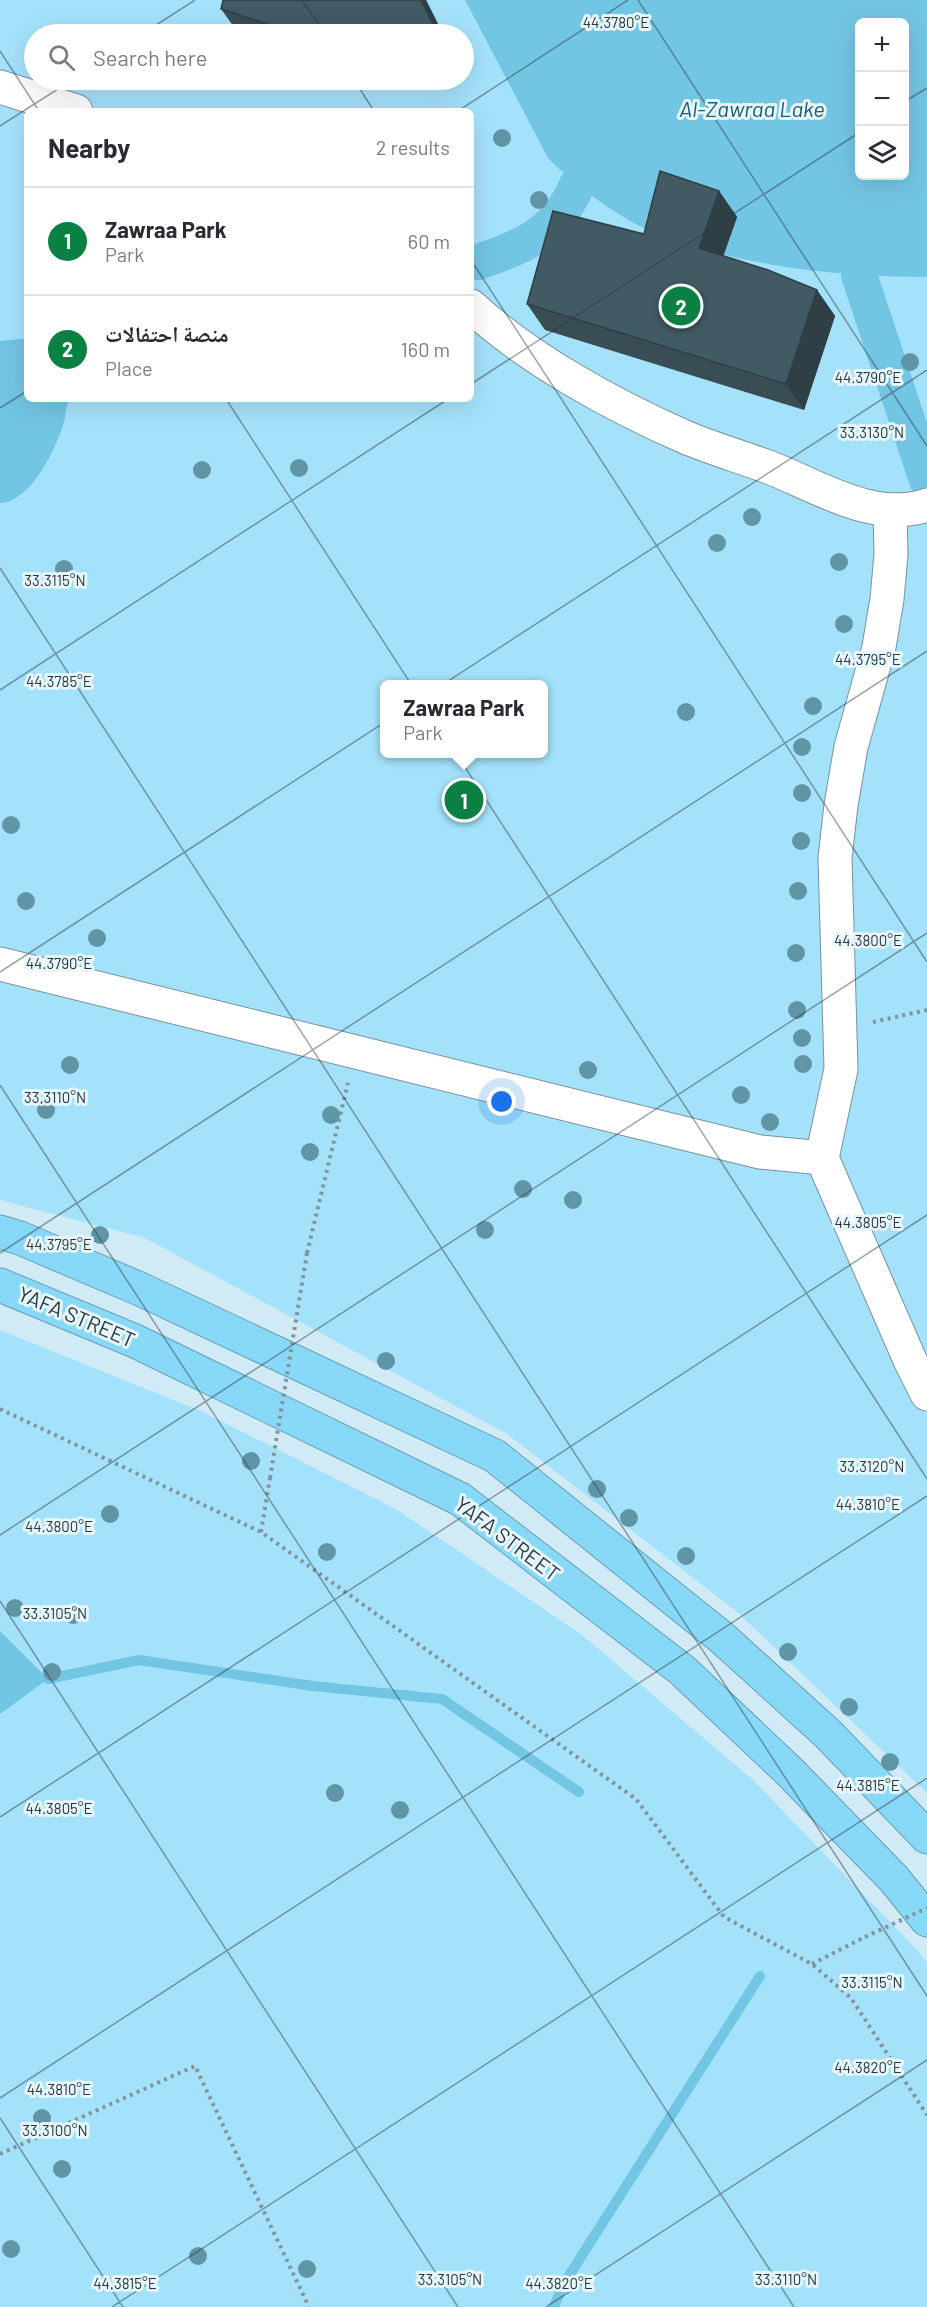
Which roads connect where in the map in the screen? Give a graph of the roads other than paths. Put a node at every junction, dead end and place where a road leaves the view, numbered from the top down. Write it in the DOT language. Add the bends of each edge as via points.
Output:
graph roads {
  1 [pos="0,87"];
  2 [pos="66,108"];
  3 [pos="474,309"];
  4 [pos="927,505"];
  5 [pos="890,510"];
  6 [pos="0,964"];
  7 [pos="822,1158"];
  8 [pos="0,1232"];
  9 [pos="0,1285"];
  10 [pos="927,1394"];
  11 [pos="927,1837"];
  12 [pos="927,1920"];
  1 -- 2 [label="street"];
  3 -- 5 [label="street" via="547,364 685,437 861,506"];
  4 -- 5 [label="street"];
  5 -- 7 [label="street" via="887,599 879,647 851,747 835,858 841,1069"];
  6 -- 7 [label="street" via="760,1152"];
  7 -- 10 [label="street"];
  8 -- 11 [label="highway" via="140,1289 495,1456 721,1637 828,1734"];
  9 -- 12 [label="highway, YAFA STREET" via="135,1341 460,1499 682,1670 790,1772 894,1879"];
}
